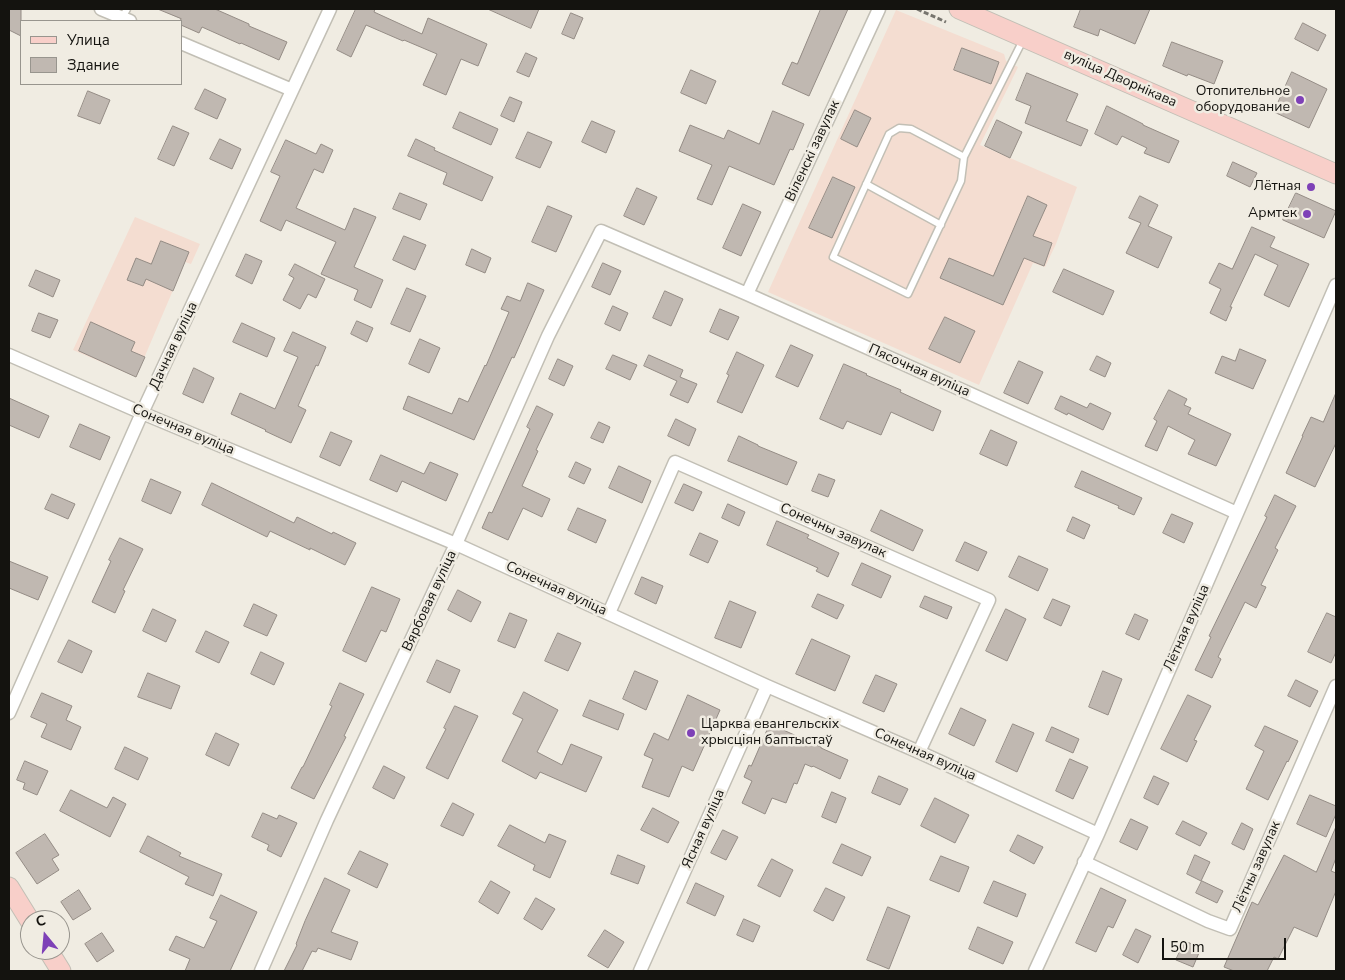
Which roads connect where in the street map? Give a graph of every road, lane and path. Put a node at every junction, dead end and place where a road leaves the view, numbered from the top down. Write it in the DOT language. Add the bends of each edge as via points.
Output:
graph roads {
  1 [pos="101,9"];
  2 [pos="330,9"];
  3 [pos="879,9"];
  4 [pos="959,9"];
  5 [pos="126,16"];
  6 [pos="1024,37"];
  7 [pos="182,43"];
  8 [pos="292,90"];
  9 [pos="964,156"];
  10 [pos="1336,174"];
  11 [pos="866,184"];
  12 [pos="941,225"];
  13 [pos="601,231"];
  14 [pos="1336,285"];
  15 [pos="746,294"];
  16 [pos="9,355"];
  17 [pos="142,414"];
  18 [pos="1237,513"];
  19 [pos="456,544"];
  20 [pos="609,613"];
  21 [pos="767,686"];
  22 [pos="1336,686"];
  23 [pos="9,713"];
  24 [pos="919,752"];
  25 [pos="1098,834"];
  26 [pos="1084,862"];
  27 [pos="9,887"];
  28 [pos="23,910"];
  29 [pos="55,960"];
  30 [pos="62,971"];
  31 [pos="261,971"];
  32 [pos="640,971"];
  33 [pos="1035,971"];
  1 -- 5 [label="street"];
  2 -- 8 [label="street, Дачная вуліца"];
  3 -- 15 [label="street, Віленскі завулак"];
  4 -- 6 [label="main road, вуліца Дворнікава"];
  6 -- 9 [label="lane"];
  6 -- 10 [label="main road, вуліца Дворнікава"];
  7 -- 8 [label="street"];
  8 -- 17 [label="street, Дачная вуліца"];
  9 -- 11 [label="lane" via="911,129 899,128 889,134"];
  9 -- 12 [label="lane" via="961,181"];
  11 -- 12 [label="lane"];
  11 -- 12 [label="lane" via="833,257 908,294"];
  13 -- 15 [label="street, Пясочная вуліца"];
  13 -- 19 [label="street, Вярбовая вуліца" via="548,336"];
  14 -- 18 [label="street, Лётная вуліца"];
  15 -- 18 [label="street, Пясочная вуліца"];
  16 -- 17 [label="street, Сонечная вуліца"];
  17 -- 19 [label="street, Сонечная вуліца"];
  17 -- 23 [label="street, Дачная вуліца"];
  18 -- 25 [label="street, Лётная вуліца"];
  19 -- 20 [label="street, Сонечная вуліца"];
  19 -- 31 [label="street, Вярбовая вуліца" via="327,820"];
  20 -- 21 [label="street, Сонечная вуліца"];
  20 -- 24 [label="street, Сонечны завулак" via="675,462 989,600"];
  21 -- 24 [label="street, Сонечная вуліца"];
  21 -- 32 [label="street, Ясная вуліца"];
  22 -- 26 [label="street, Лётны завулак" via="1230,929"];
  24 -- 25 [label="street, Сонечная вуліца"];
  25 -- 26 [label="street, Лётная вуліца"];
  26 -- 33 [label="street, Лётная вуліца"];
  27 -- 28 [label="main road"];
  29 -- 30 [label="main road"];
}
